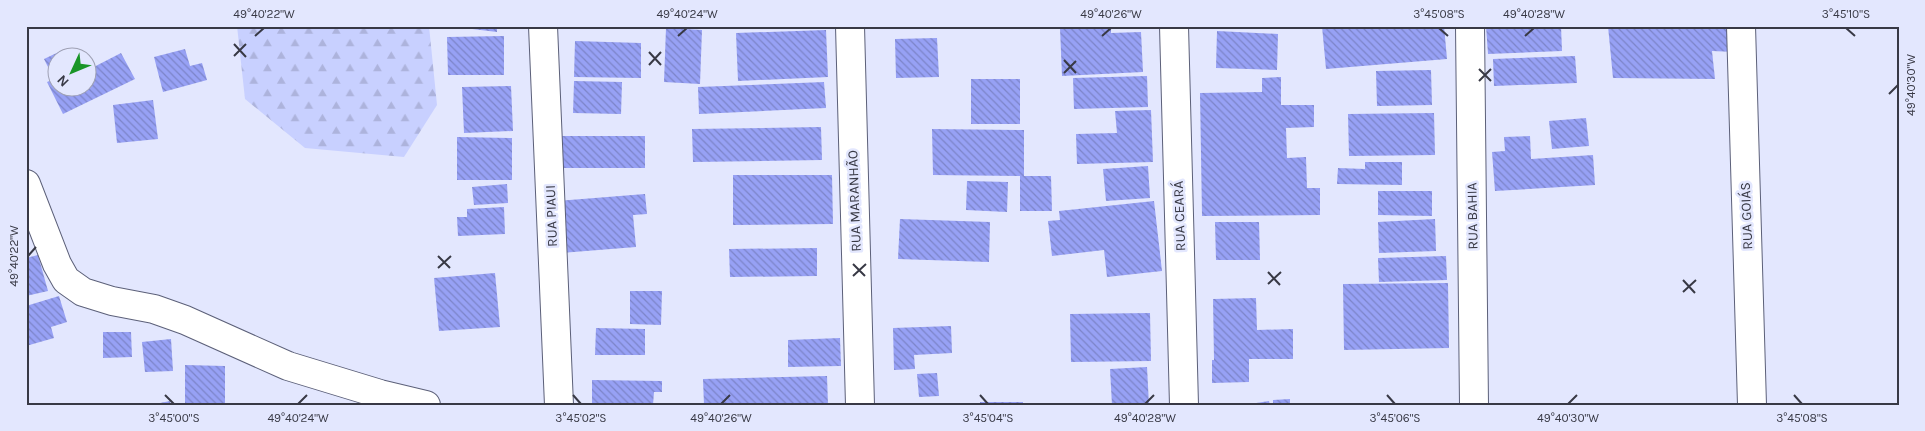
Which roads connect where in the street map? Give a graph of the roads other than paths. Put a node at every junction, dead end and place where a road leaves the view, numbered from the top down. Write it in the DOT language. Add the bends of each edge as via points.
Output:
graph roads {
  1 [pos="543,26"];
  2 [pos="850,26"];
  3 [pos="1174,26"];
  4 [pos="1470,26"];
  5 [pos="1741,26"];
  6 [pos="26,184"];
  7 [pos="426,405"];
  8 [pos="559,405"];
  9 [pos="860,405"];
  10 [pos="1184,405"];
  11 [pos="1474,405"];
  12 [pos="1752,405"];
  1 -- 8 [label="street, RUA PIAUI"];
  2 -- 9 [label="street, RUA MARANHÃO"];
  3 -- 10 [label="street, RUA CEARÁ"];
  4 -- 11 [label="street, RUA BAHIA"];
  5 -- 12 [label="street, RUA GOIÁS"];
  6 -- 7 [label="street" via="57,264 66,280 83,292 185,320 288,366"];
}
